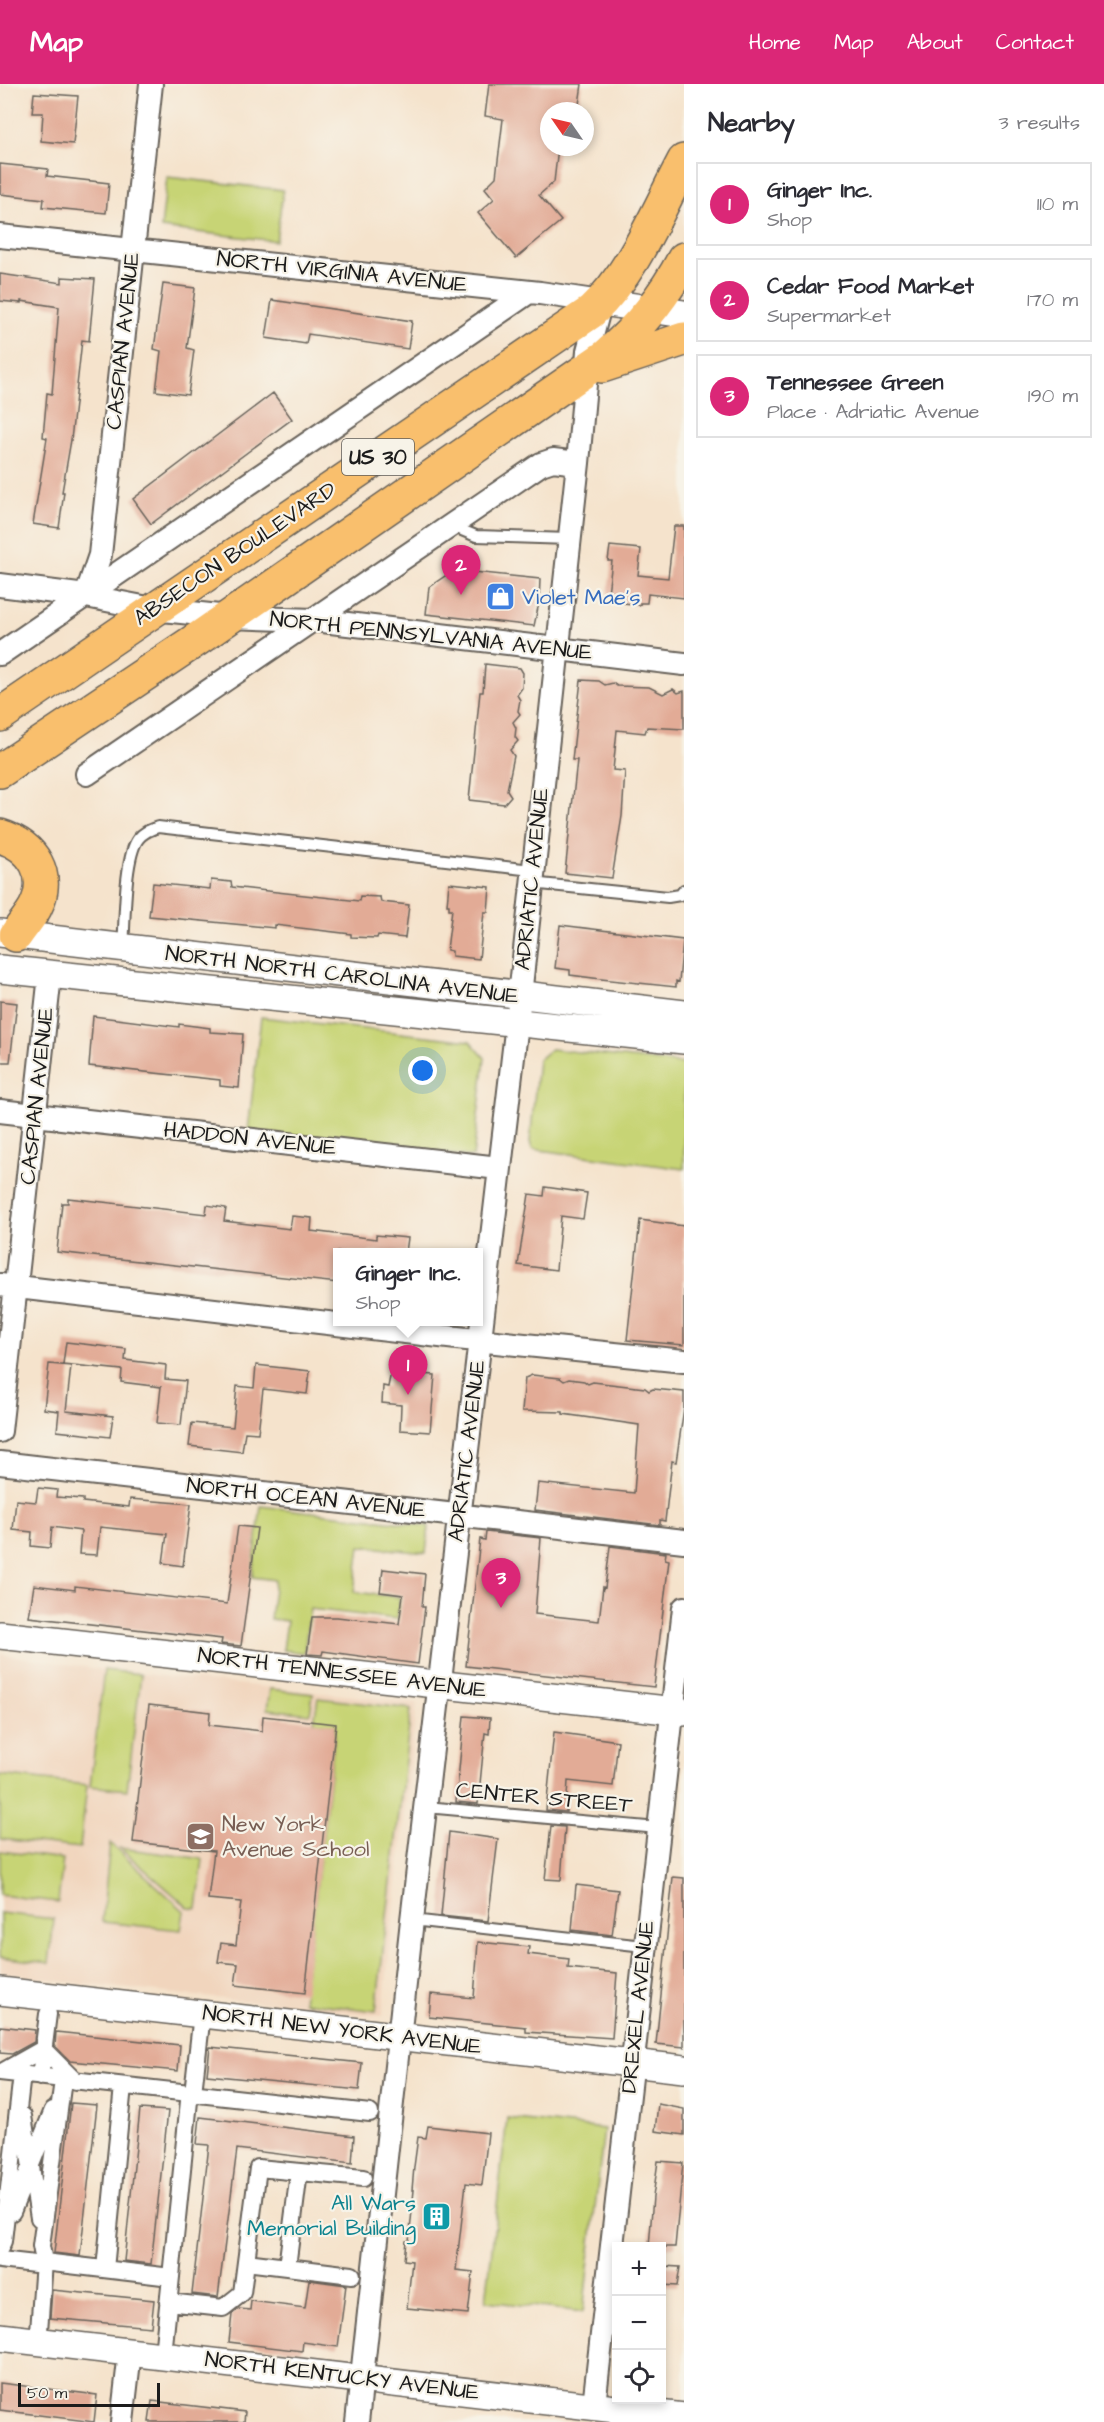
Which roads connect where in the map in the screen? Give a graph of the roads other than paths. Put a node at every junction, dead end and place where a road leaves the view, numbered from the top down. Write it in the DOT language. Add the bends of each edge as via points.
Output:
graph roads {
  1 [pos="151,84"];
  2 [pos="684,161"];
  3 [pos="0,236"];
  4 [pos="132,249"];
  5 [pos="684,259"];
  6 [pos="529,292"];
  7 [pos="601,302"];
  8 [pos="669,312"];
  9 [pos="684,339"];
  10 [pos="586,371"];
  11 [pos="578,463"];
  12 [pos="452,525"];
  13 [pos="569,539"];
  14 [pos="0,585"];
  15 [pos="86,596"];
  16 [pos="153,609"];
  17 [pos="229,617"];
  18 [pos="314,620"];
  19 [pos="557,648"];
  20 [pos="0,654"];
  21 [pos="684,664"];
  22 [pos="0,715"];
  23 [pos="0,771"];
  24 [pos="87,774"];
  25 [pos="0,836"];
  26 [pos="532,876"];
  27 [pos="684,890"];
  28 [pos="8,934"];
  29 [pos="123,949"];
  30 [pos="0,969"];
  31 [pos="50,975"];
  32 [pos="519,996"];
  33 [pos="684,1014"];
  34 [pos="517,1023"];
  35 [pos="684,1040"];
  36 [pos="0,1111"];
  37 [pos="36,1115"];
  38 [pos="499,1167"];
  39 [pos="8,1286"];
  40 [pos="483,1313"];
  41 [pos="333,1323"];
  42 [pos="358,1326"];
  43 [pos="482,1326"];
  44 [pos="480,1340"];
  45 [pos="684,1361"];
  46 [pos="0,1431"];
  47 [pos="0,1463"];
  48 [pos="459,1514"];
  49 [pos="684,1541"];
  50 [pos="684,1608"];
  51 [pos="0,1635"];
  52 [pos="440,1685"];
  53 [pos="678,1711"];
  54 [pos="426,1807"];
  55 [pos="658,1828"];
  56 [pos="412,1920"];
  57 [pos="644,1946"];
  58 [pos="0,1991"];
  59 [pos="48,2014"];
  60 [pos="202,2014"];
  61 [pos="400,2037"];
  62 [pos="44,2049"];
  63 [pos="632,2064"];
  64 [pos="684,2069"];
  65 [pos="1,2072"];
  66 [pos="22,2074"];
  67 [pos="40,2077"];
  68 [pos="67,2082"];
  69 [pos="123,2086"];
  70 [pos="193,2093"];
  71 [pos="20,2094"];
  72 [pos="370,2113"];
  73 [pos="31,2165"];
  74 [pos="299,2172"];
  75 [pos="363,2178"];
  76 [pos="42,2236"];
  77 [pos="2,2240"];
  78 [pos="0,2260"];
  79 [pos="44,2262"];
  80 [pos="246,2262"];
  81 [pos="287,2267"];
  82 [pos="105,2269"];
  83 [pos="352,2275"];
  84 [pos="171,2277"];
  85 [pos="168,2302"];
  86 [pos="39,2331"];
  87 [pos="0,2337"];
  88 [pos="164,2344"];
  89 [pos="130,2352"];
  90 [pos="362,2379"];
  91 [pos="594,2405"];
  92 [pos="684,2416"];
  93 [pos="122,2422"];
  94 [pos="357,2422"];
  1 -- 4 [label="street, CASPIAN AVENUE"];
  2 -- 7 [label="highway, ABSECON BOULEVARD" via="630,262"];
  3 -- 4 [label="street, NORTH VIRGINIA AVENUE"];
  4 -- 6 [label="street, NORTH VIRGINIA AVENUE"];
  4 -- 15 [label="street, CASPIAN AVENUE" via="99,558"];
  5 -- 8 [label="highway" via="668,289"];
  6 -- 7 [label="street, NORTH VIRGINIA AVENUE"];
  6 -- 15 [label="street"];
  7 -- 8 [label="street, NORTH VIRGINIA AVENUE"];
  7 -- 10 [label="street, ADRIATIC AVENUE" via="591,333"];
  7 -- 16 [label="highway, ABSECON BOULEVARD / US 30"];
  8 -- 10 [label="highway, US 30"];
  9 -- 10 [label="highway"];
  10 -- 11 [label="street, ADRIATIC AVENUE"];
  10 -- 17 [label="highway, US 30"];
  11 -- 12 [label="street" via="553,460 541,464"];
  11 -- 13 [label="street, ADRIATIC AVENUE"];
  12 -- 13 [label="lane" via="476,536"];
  12 -- 18 [label="street"];
  13 -- 19 [label="street, ADRIATIC AVENUE"];
  14 -- 15 [label="street, NORTH PENNSYLVANIA AVENUE"];
  15 -- 16 [label="street, NORTH PENNSYLVANIA AVENUE"];
  15 -- 20 [label="street"];
  16 -- 17 [label="street, NORTH PENNSYLVANIA AVENUE"];
  16 -- 22 [label="highway, ABSECON BOULEVARD / US 30"];
  17 -- 18 [label="street, NORTH PENNSYLVANIA AVENUE"];
  17 -- 23 [label="highway, US 30"];
  18 -- 19 [label="street, NORTH PENNSYLVANIA AVENUE"];
  18 -- 24 [label="street"];
  19 -- 21 [label="street, NORTH PENNSYLVANIA AVENUE"];
  19 -- 26 [label="street, ADRIATIC AVENUE"];
  25 -- 28 [label="highway" via="26,848 42,882 38,902"];
  26 -- 27 [label="lane" via="669,897 680,896"];
  26 -- 29 [label="lane" via="158,827 138,838 132,851"];
  26 -- 32 [label="street, ADRIATIC AVENUE"];
  28 -- 29 [label="street, NORTH NORTH CAROLINA AVENUE"];
  29 -- 32 [label="street, NORTH NORTH CAROLINA AVENUE"];
  30 -- 31 [label="street, NORTH NORTH CAROLINA AVENUE"];
  31 -- 34 [label="street, NORTH NORTH CAROLINA AVENUE"];
  31 -- 37 [label="street, CASPIAN AVENUE"];
  32 -- 33 [label="street, NORTH NORTH CAROLINA AVENUE"];
  32 -- 34 [label="street, ADRIATIC AVENUE"];
  34 -- 35 [label="street, NORTH NORTH CAROLINA AVENUE"];
  34 -- 38 [label="street, ADRIATIC AVENUE"];
  36 -- 37 [label="street, HADDON AVENUE"];
  37 -- 38 [label="street, HADDON AVENUE"];
  37 -- 39 [label="street, CASPIAN AVENUE"];
  38 -- 40 [label="street, ADRIATIC AVENUE"];
  39 -- 41 [label="street"];
  39 -- 46 [label="street, CASPIAN AVENUE"];
  42 -- 44 [label="street"];
  43 -- 44 [label="street, ADRIATIC AVENUE"];
  44 -- 45 [label="street"];
  44 -- 48 [label="street, ADRIATIC AVENUE"];
  47 -- 48 [label="street, NORTH OCEAN AVENUE"];
  48 -- 49 [label="street, NORTH OCEAN AVENUE"];
  48 -- 52 [label="street, ADRIATIC AVENUE"];
  50 -- 53 [label="street, DREXEL AVENUE"];
  51 -- 52 [label="street, NORTH TENNESSEE AVENUE"];
  52 -- 53 [label="street, NORTH TENNESSEE AVENUE"];
  52 -- 54 [label="street, ADRIATIC AVENUE"];
  53 -- 55 [label="street, DREXEL AVENUE"];
  54 -- 55 [label="lane, CENTER STREET"];
  54 -- 56 [label="street, ADRIATIC AVENUE"];
  55 -- 57 [label="street, DREXEL AVENUE"];
  56 -- 57 [label="lane"];
  56 -- 61 [label="street, ADRIATIC AVENUE"];
  57 -- 63 [label="street, DREXEL AVENUE"];
  58 -- 60 [label="street, NORTH NEW YORK AVENUE"];
  59 -- 62 [label="street"];
  60 -- 61 [label="street, NORTH NEW YORK AVENUE"];
  60 -- 70 [label="street"];
  61 -- 63 [label="street, NORTH NEW YORK AVENUE"];
  61 -- 90 [label="street, ADRIATIC AVENUE"];
  62 -- 65 [label="street"];
  62 -- 67 [label="street"];
  62 -- 68 [label="street"];
  63 -- 64 [label="street, NORTH NEW YORK AVENUE"];
  63 -- 91 [label="street, DREXEL AVENUE"];
  65 -- 66 [label="street"];
  66 -- 67 [label="street"];
  66 -- 71 [label="street"];
  67 -- 68 [label="street"];
  68 -- 69 [label="street"];
  68 -- 73 [label="street"];
  68 -- 76 [label="street"];
  69 -- 70 [label="street"];
  69 -- 82 [label="street"];
  70 -- 72 [label="street"];
  70 -- 84 [label="street" via="189,2101"];
  71 -- 73 [label="street"];
  71 -- 77 [label="street"];
  73 -- 76 [label="street"];
  73 -- 77 [label="street"];
  74 -- 75 [label="street"];
  74 -- 80 [label="street" via="258,2168"];
  74 -- 81 [label="street"];
  76 -- 79 [label="street"];
  78 -- 79 [label="street"];
  79 -- 82 [label="street"];
  79 -- 86 [label="street"];
  80 -- 81 [label="street"];
  80 -- 85 [label="street" via="243,2293 223,2308"];
  81 -- 83 [label="street"];
  82 -- 84 [label="street"];
  84 -- 85 [label="street"];
  85 -- 88 [label="street"];
  87 -- 89 [label="street, NORTH KENTUCKY AVENUE"];
  89 -- 90 [label="street, NORTH KENTUCKY AVENUE"];
  89 -- 93 [label="street"];
  90 -- 91 [label="street, NORTH KENTUCKY AVENUE"];
  90 -- 94 [label="street, ADRIATIC AVENUE"];
  91 -- 92 [label="street, NORTH KENTUCKY AVENUE"];
}
